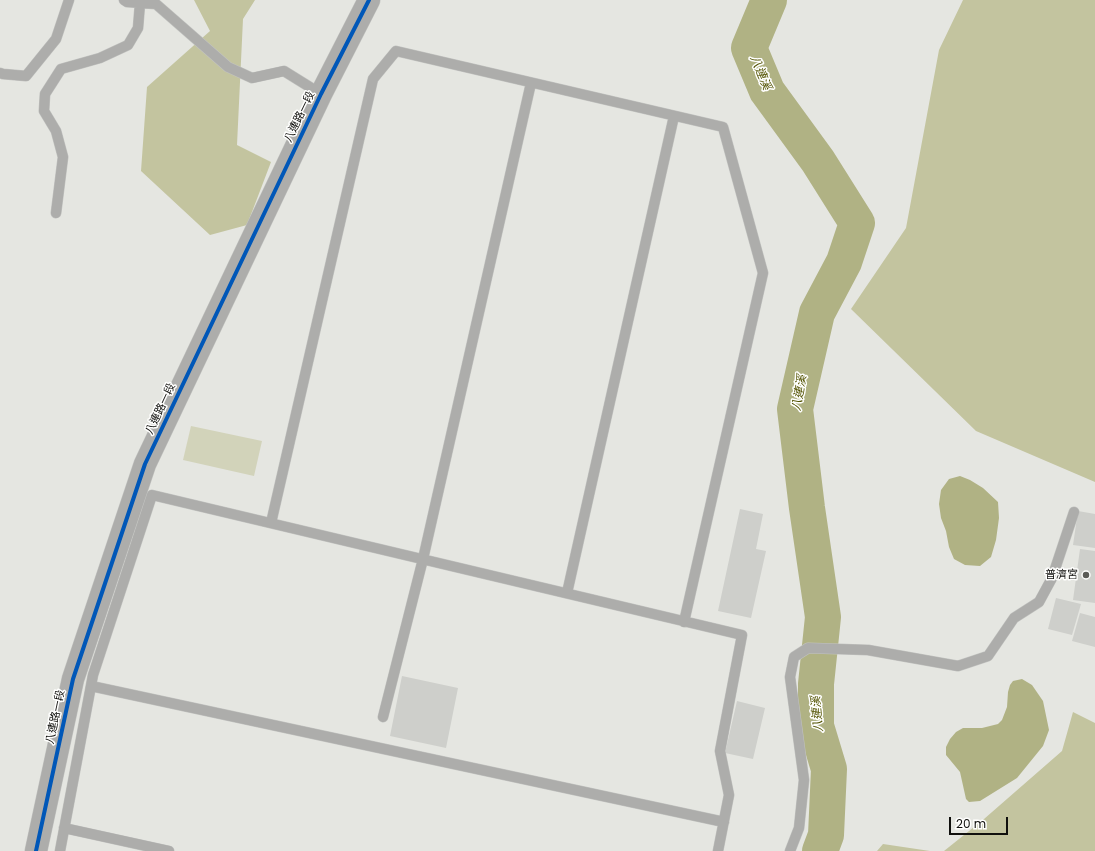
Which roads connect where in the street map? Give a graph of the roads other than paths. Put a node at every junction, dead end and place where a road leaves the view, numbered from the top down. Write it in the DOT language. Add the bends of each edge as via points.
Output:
graph roads {
  1 [pos="69,0"];
  2 [pos="124,0"];
  3 [pos="369,0"];
  4 [pos="140,3"];
  5 [pos="0,72"];
  6 [pos="531,83"];
  7 [pos="321,94"];
  8 [pos="674,116"];
  9 [pos="56,213"];
  10 [pos="1074,512"];
  11 [pos="271,523"];
  12 [pos="423,559"];
  13 [pos="567,593"];
  14 [pos="684,622"];
  15 [pos="91,686"];
  16 [pos="383,717"];
  17 [pos="724,822"];
  18 [pos="64,828"];
  19 [pos="36,851"];
  20 [pos="60,851"];
  21 [pos="169,851"];
  22 [pos="718,851"];
  23 [pos="790,851"];
  1 -- 5 [label="lane" via="56,39 26,76"];
  2 -- 4 [label="lane"];
  3 -- 7 [label="street, 八連路一段"];
  4 -- 7 [label="lane" via="156,4 228,67 252,78 284,71"];
  4 -- 9 [label="lane" via="138,28 128,45 100,58 61,68 45,94 44,111 56,131 64,157"];
  6 -- 8 [label="lane"];
  6 -- 11 [label="lane" via="396,51 373,79"];
  6 -- 12 [label="lane"];
  7 -- 19 [label="street, 八連路一段" via="145,464 73,679"];
  8 -- 13 [label="lane"];
  8 -- 14 [label="lane" via="724,127 763,273"];
  10 -- 23 [label="lane" via="1052,578 1039,602 1014,618 988,656 958,666 868,650 808,648 794,657 790,677 804,780 799,828"];
  11 -- 12 [label="lane"];
  11 -- 15 [label="lane" via="152,495"];
  12 -- 13 [label="lane"];
  12 -- 16 [label="lane"];
  13 -- 14 [label="lane"];
  14 -- 17 [label="lane" via="742,635 720,751 729,795"];
  15 -- 17 [label="lane"];
  15 -- 18 [label="lane"];
  17 -- 22 [label="lane"];
  18 -- 20 [label="lane"];
  18 -- 21 [label="lane"];
}
